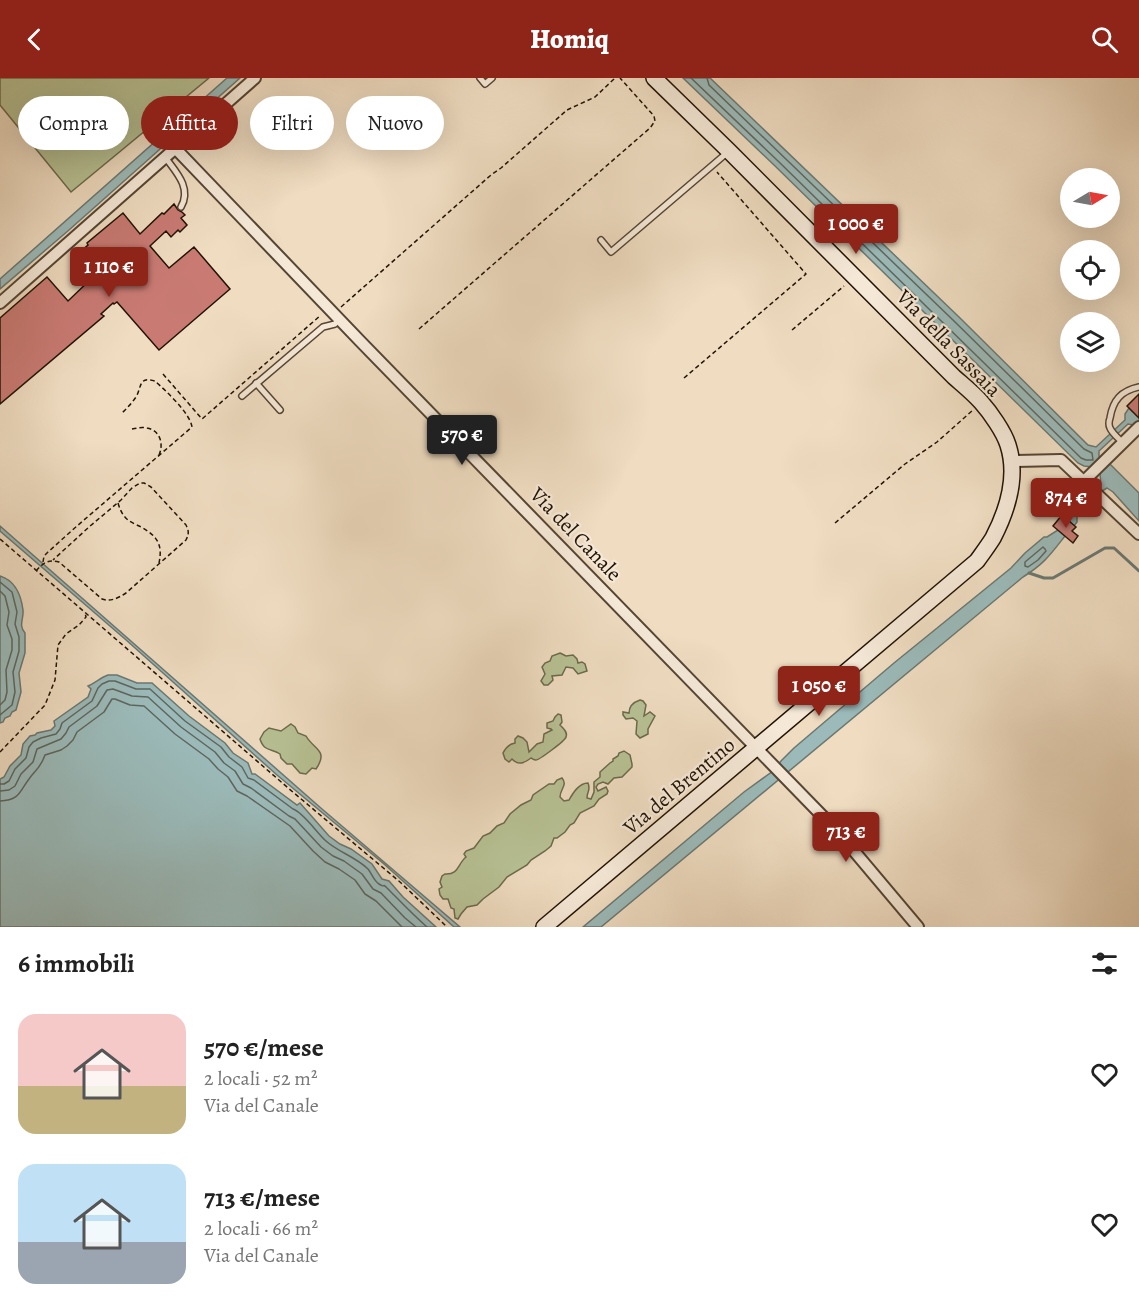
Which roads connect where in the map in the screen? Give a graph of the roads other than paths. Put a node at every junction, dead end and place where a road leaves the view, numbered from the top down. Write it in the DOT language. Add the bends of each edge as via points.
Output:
graph roads {
  1 [pos="255,78"];
  2 [pos="480,78"];
  3 [pos="492,78"];
  4 [pos="654,78"];
  5 [pos="234,96"];
  6 [pos="173,150"];
  7 [pos="177,150"];
  8 [pos="729,151"];
  9 [pos="165,157"];
  10 [pos="181,207"];
  11 [pos="601,240"];
  12 [pos="0,303"];
  13 [pos="334,314"];
  14 [pos="256,383"];
  15 [pos="1139,387"];
  16 [pos="242,396"];
  17 [pos="280,410"];
  18 [pos="1139,427"];
  19 [pos="1120,440"];
  20 [pos="1011,461"];
  21 [pos="1084,481"];
  22 [pos="1139,534"];
  23 [pos="756,748"];
  24 [pos="544,927"];
  25 [pos="918,927"];
  1 -- 5 [label="street"];
  2 -- 3 [label="lane" via="485,84"];
  4 -- 8 [label="street, Via della Sassaia"];
  6 -- 9 [label="street"];
  7 -- 13 [label="street, Via del Canale"];
  8 -- 11 [label="lane" via="611,252"];
  8 -- 20 [label="street, Via della Sassaia" via="981,402 1008,443"];
  9 -- 10 [label="lane" via="184,185"];
  9 -- 12 [label="street"];
  13 -- 14 [label="lane" via="334,324 323,327"];
  13 -- 23 [label="street, Via del Canale"];
  14 -- 16 [label="lane"];
  14 -- 17 [label="lane"];
  15 -- 19 [label="lane" via="1119,397 1112,410 1110,430"];
  18 -- 19 [label="street"];
  19 -- 21 [label="street"];
  20 -- 21 [label="street" via="1061,460"];
  20 -- 23 [label="street, Via del Brentino" via="1007,504 993,539 977,561"];
  21 -- 22 [label="street"];
  23 -- 24 [label="street, Via del Brentino"];
  23 -- 25 [label="street, Via del Canale" via="838,832"];
}
